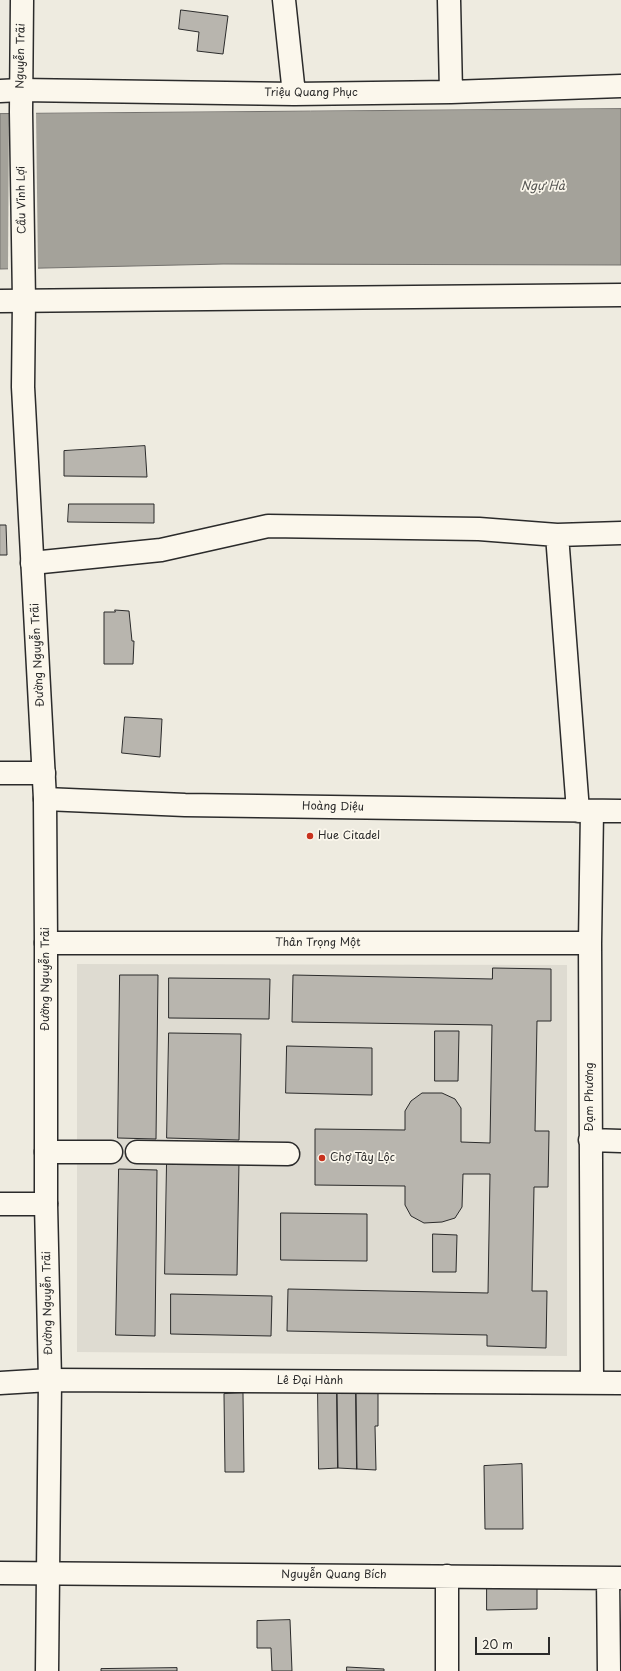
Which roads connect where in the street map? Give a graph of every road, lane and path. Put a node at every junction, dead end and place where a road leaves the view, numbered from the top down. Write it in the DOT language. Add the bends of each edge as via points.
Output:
graph roads {
  1 [pos="22,0"];
  2 [pos="284,0"];
  3 [pos="450,0"];
  4 [pos="621,86"];
  5 [pos="11,91"];
  6 [pos="451,92"];
  7 [pos="294,94"];
  8 [pos="21,112"];
  9 [pos="23,294"];
  10 [pos="621,295"];
  11 [pos="0,301"];
  12 [pos="621,533"];
  13 [pos="557,535"];
  14 [pos="32,563"];
  15 [pos="0,773"];
  16 [pos="44,773"];
  17 [pos="45,799"];
  18 [pos="585,811"];
  19 [pos="621,811"];
  20 [pos="46,943"];
  21 [pos="590,943"];
  22 [pos="590,1140"];
  23 [pos="621,1141"];
  24 [pos="46,1152"];
  25 [pos="111,1152"];
  26 [pos="136,1152"];
  27 [pos="288,1154"];
  28 [pos="0,1204"];
  29 [pos="46,1204"];
  30 [pos="50,1380"];
  31 [pos="0,1383"];
  32 [pos="592,1383"];
  33 [pos="621,1383"];
  34 [pos="0,1573"];
  35 [pos="47,1574"];
  36 [pos="447,1576"];
  37 [pos="614,1578"];
  38 [pos="47,1671"];
  39 [pos="447,1671"];
  40 [pos="609,1671"];
  1 -- 5 [label="street, Nguyễn Trãi"];
  2 -- 7 [label="street"];
  3 -- 6 [label="street"];
  4 -- 6 [label="street, Triệu Quang Phục"];
  5 -- 7 [label="street, Triệu Quang Phục"];
  5 -- 8 [label="street, Nguyễn Trãi"];
  6 -- 7 [label="street, Triệu Quang Phục"];
  8 -- 9 [label="street, Cầu Vĩnh Lợi"];
  9 -- 10 [label="street"];
  9 -- 11 [label="street"];
  9 -- 14 [label="street, Đường Nguyễn Trãi" via="23,387"];
  12 -- 13 [label="street"];
  13 -- 14 [label="street" via="479,528 268,526 161,550"];
  13 -- 18 [label="street, Đạm Phương"];
  14 -- 16 [label="street, Đường Nguyễn Trãi"];
  15 -- 16 [label="street"];
  16 -- 17 [label="street, Đường Nguyễn Trãi"];
  17 -- 18 [label="street, Hoàng Diệu" via="185,805"];
  17 -- 20 [label="street, Đường Nguyễn Trãi"];
  18 -- 19 [label="street, Hoàng Diệu"];
  18 -- 21 [label="street, Đạm Phương"];
  20 -- 21 [label="street, Thân Trọng Một"];
  20 -- 24 [label="street, Đường Nguyễn Trãi"];
  21 -- 22 [label="street, Đạm Phương"];
  22 -- 23 [label="street"];
  22 -- 32 [label="street, Đạm Phương"];
  24 -- 25 [label="street"];
  24 -- 29 [label="street, Đường Nguyễn Trãi"];
  26 -- 27 [label="street"];
  28 -- 29 [label="street"];
  29 -- 30 [label="street, Đường Nguyễn Trãi"];
  30 -- 31 [label="street, Lê Đại Hành"];
  30 -- 32 [label="street, Lê Đại Hành"];
  30 -- 35 [label="street, Đường Nguyễn Trãi"];
  32 -- 33 [label="street, Lê Đại Hành"];
  34 -- 35 [label="street, Nguyễn Quang Bích"];
  35 -- 36 [label="street, Nguyễn Quang Bích"];
  35 -- 38 [label="street, Đường Nguyễn Trãi"];
  36 -- 37 [label="street, Nguyễn Quang Bích"];
  36 -- 39 [label="street"];
  37 -- 40 [label="street"];
}
